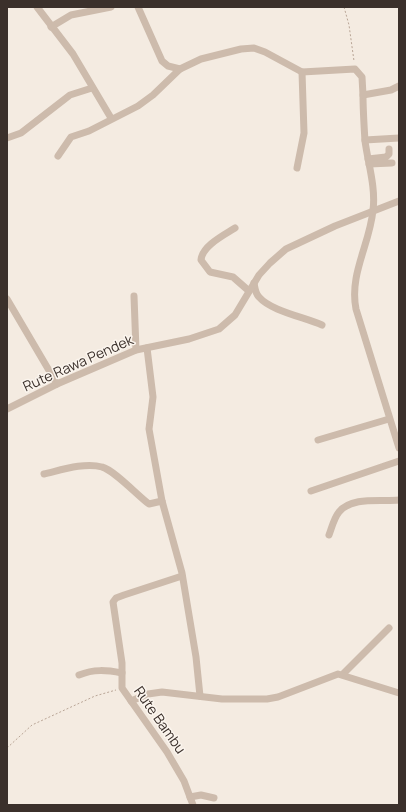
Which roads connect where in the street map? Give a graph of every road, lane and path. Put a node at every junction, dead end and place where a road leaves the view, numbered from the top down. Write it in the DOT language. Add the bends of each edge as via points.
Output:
graph roads {
  1 [pos="37,7"];
  2 [pos="111,7"];
  3 [pos="138,7"];
  4 [pos="344,7"];
  5 [pos="82,9"];
  6 [pos="51,27"];
  7 [pos="351,68"];
  8 [pos="180,69"];
  9 [pos="302,72"];
  10 [pos="399,86"];
  11 [pos="92,88"];
  12 [pos="363,95"];
  13 [pos="111,118"];
  14 [pos="7,138"];
  15 [pos="399,138"];
  16 [pos="365,140"];
  17 [pos="389,149"];
  18 [pos="58,156"];
  19 [pos="369,162"];
  20 [pos="392,163"];
  21 [pos="297,168"];
  22 [pos="399,201"];
  23 [pos="373,211"];
  24 [pos="235,228"];
  25 [pos="254,283"];
  26 [pos="249,291"];
  27 [pos="134,296"];
  28 [pos="7,299"];
  29 [pos="322,325"];
  30 [pos="147,348"];
  31 [pos="136,350"];
  32 [pos="57,384"];
  33 [pos="7,409"];
  34 [pos="389,419"];
  35 [pos="318,440"];
  36 [pos="399,447"];
  37 [pos="399,461"];
  38 [pos="44,474"];
  39 [pos="311,492"];
  40 [pos="399,500"];
  41 [pos="162,501"];
  42 [pos="329,535"];
  43 [pos="182,574"];
  44 [pos="389,628"];
  45 [pos="122,672"];
  46 [pos="343,674"];
  47 [pos="79,675"];
  48 [pos="122,688"];
  49 [pos="399,693"];
  50 [pos="200,696"];
  51 [pos="132,701"];
  52 [pos="7,748"];
  53 [pos="190,797"];
  54 [pos="214,798"];
  55 [pos="193,805"];
  1 -- 6 [label="street"];
  2 -- 5 [label="street"];
  3 -- 8 [label="street" via="162,61 168,66"];
  4 -- 7 [label="path" via="354,62"];
  5 -- 6 [label="street"];
  6 -- 11 [label="street" via="73,54"];
  7 -- 9 [label="street"];
  7 -- 12 [label="street" via="361,74"];
  8 -- 9 [label="street" via="201,59 248,48 260,50"];
  8 -- 13 [label="street" via="146,100"];
  9 -- 21 [label="street" via="304,133"];
  10 -- 12 [label="street"];
  11 -- 13 [label="street"];
  11 -- 14 [label="street" via="70,95 21,133"];
  12 -- 16 [label="street"];
  13 -- 18 [label="street" via="89,131 71,137"];
  15 -- 16 [label="street"];
  16 -- 19 [label="street"];
  17 -- 19 [label="street" via="386,158"];
  19 -- 20 [label="street"];
  19 -- 23 [label="street"];
  22 -- 23 [label="street, Rute Rawa Pendek"];
  23 -- 25 [label="street, Rute Rawa Pendek" via="286,249 270,263"];
  23 -- 34 [label="street" via="357,274 354,300"];
  24 -- 26 [label="street" via="206,249 202,254 202,260 210,272 232,277"];
  25 -- 26 [label="street, Rute Rawa Pendek"];
  25 -- 29 [label="street" via="262,300"];
  26 -- 30 [label="street, Rute Rawa Pendek" via="235,315 219,329 189,339"];
  27 -- 31 [label="street"];
  28 -- 32 [label="street"];
  30 -- 31 [label="street, Rute Rawa Pendek"];
  30 -- 41 [label="street" via="153,397 149,429"];
  31 -- 32 [label="street, Rute Rawa Pendek"];
  32 -- 33 [label="street, Rute Rawa Pendek"];
  34 -- 35 [label="street"];
  34 -- 36 [label="street"];
  37 -- 39 [label="street"];
  38 -- 41 [label="street" via="67,469 101,467 111,472 149,504"];
  40 -- 42 [label="street" via="357,502 344,508 336,517"];
  41 -- 43 [label="street"];
  43 -- 45 [label="street, Rute Bambu" via="115,599"];
  43 -- 50 [label="street"];
  44 -- 46 [label="street"];
  45 -- 47 [label="street" via="92,670"];
  45 -- 48 [label="street, Rute Bambu"];
  46 -- 49 [label="street"];
  46 -- 50 [label="street" via="330,676 267,699 241,700"];
  48 -- 51 [label="street, Rute Bambu"];
  48 -- 52 [label="path" via="95,696 32,725"];
  50 -- 51 [label="street" via="162,692 148,694"];
  51 -- 53 [label="street, Rute Bambu" via="168,752 184,780"];
  53 -- 54 [label="street" via="201,795"];
  53 -- 55 [label="street, Rute Bambu"];
}
